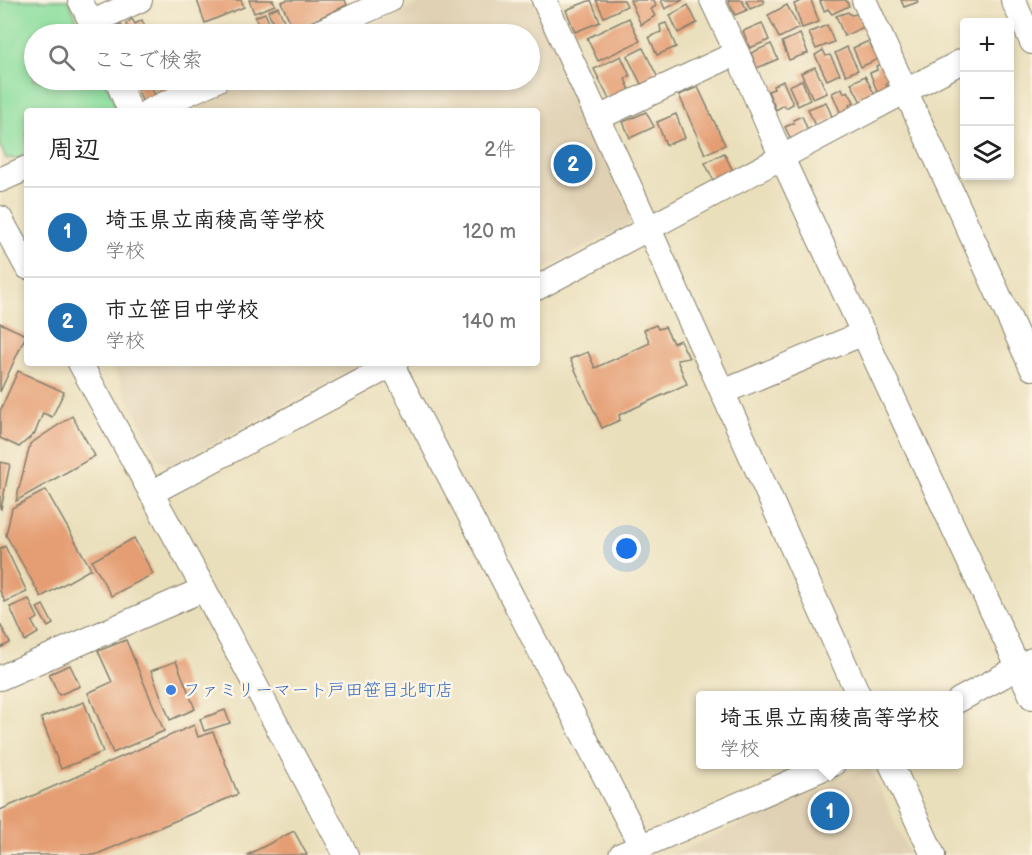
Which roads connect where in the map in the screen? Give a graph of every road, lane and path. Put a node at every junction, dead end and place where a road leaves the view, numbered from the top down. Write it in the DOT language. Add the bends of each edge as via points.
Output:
graph roads {
  1 [pos="80,0"];
  2 [pos="140,0"];
  3 [pos="390,0"];
  4 [pos="544,0"];
  5 [pos="712,0"];
  6 [pos="864,0"];
  7 [pos="1013,0"];
  8 [pos="92,24"];
  9 [pos="101,24"];
  10 [pos="337,24"];
  11 [pos="1025,32"];
  12 [pos="737,53"];
  13 [pos="960,62"];
  14 [pos="121,90"];
  15 [pos="195,90"];
  16 [pos="906,91"];
  17 [pos="129,108"];
  18 [pos="155,108"];
  19 [pos="598,117"];
  20 [pos="782,158"];
  21 [pos="24,169"];
  22 [pos="0,180"];
  23 [pos="0,218"];
  24 [pos="649,229"];
  25 [pos="24,262"];
  26 [pos="540,286"];
  27 [pos="864,333"];
  28 [pos="82,366"];
  29 [pos="390,366"];
  30 [pos="395,366"];
  31 [pos="1032,368"];
  32 [pos="723,392"];
  33 [pos="152,493"];
  34 [pos="204,589"];
  35 [pos="1025,663"];
  36 [pos="0,678"];
  37 [pos="857,691"];
  38 [pos="1032,697"];
  39 [pos="963,698"];
  40 [pos="824,769"];
  41 [pos="893,769"];
  42 [pos="631,851"];
  43 [pos="346,855"];
  44 [pos="933,855"];
  1 -- 8 [label="street"];
  2 -- 9 [label="street"];
  3 -- 10 [label="street"];
  4 -- 19 [label="street"];
  5 -- 12 [label="street"];
  6 -- 16 [label="street"];
  7 -- 11 [label="street"];
  12 -- 19 [label="street"];
  12 -- 20 [label="street"];
  13 -- 16 [label="street"];
  14 -- 17 [label="street"];
  15 -- 18 [label="street"];
  16 -- 20 [label="street"];
  16 -- 31 [label="street"];
  19 -- 24 [label="street"];
  20 -- 24 [label="street"];
  20 -- 27 [label="street"];
  21 -- 22 [label="street"];
  23 -- 25 [label="street"];
  24 -- 26 [label="street"];
  24 -- 32 [label="street"];
  27 -- 32 [label="street"];
  27 -- 35 [label="street"];
  28 -- 33 [label="street"];
  29 -- 33 [label="street"];
  30 -- 42 [label="street"];
  32 -- 37 [label="street"];
  33 -- 34 [label="street"];
  34 -- 36 [label="street"];
  34 -- 43 [label="street"];
  35 -- 38 [label="street"];
  35 -- 39 [label="street"];
  40 -- 42 [label="street"];
  41 -- 44 [label="street"];
}
